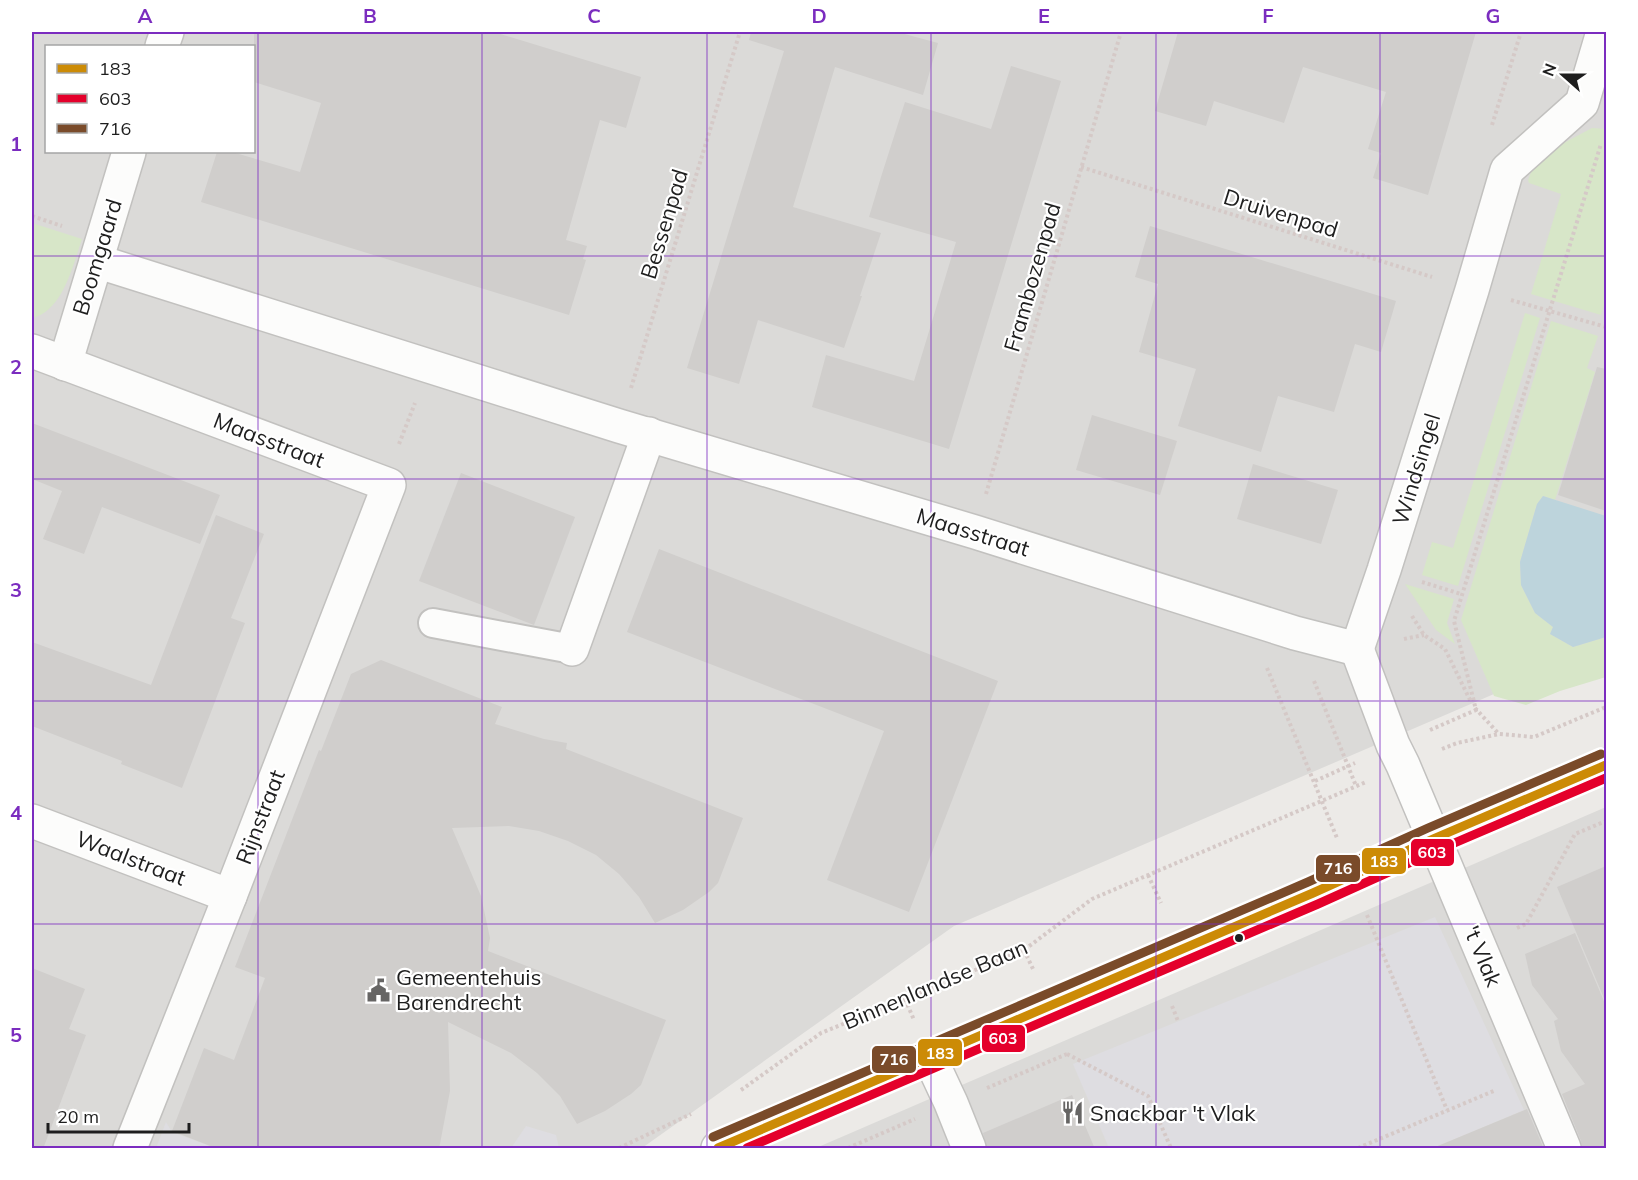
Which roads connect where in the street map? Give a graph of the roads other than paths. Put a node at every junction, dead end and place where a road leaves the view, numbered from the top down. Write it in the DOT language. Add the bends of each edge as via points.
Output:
graph roads {
  1 [pos="1603,32"];
  2 [pos="129,153"];
  3 [pos="96,261"];
  4 [pos="32,351"];
  5 [pos="65,364"];
  6 [pos="634,430"];
  7 [pos="389,485"];
  8 [pos="433,623"];
  9 [pos="1357,649"];
  10 [pos="572,650"];
  11 [pos="1606,765"];
  12 [pos="32,821"];
  13 [pos="1433,839"];
  14 [pos="230,896"];
  15 [pos="930,1058"];
  16 [pos="130,1149"];
  17 [pos="718,1149"];
  18 [pos="969,1149"];
  19 [pos="1564,1149"];
  1 -- 9 [label="street, Windsingel" via="1582,103 1507,170"];
  2 -- 3 [label="street, Boomgaard"];
  3 -- 5 [label="street, Boomgaard"];
  3 -- 6 [label="street, Maasstraat"];
  4 -- 5 [label="street, Maasstraat"];
  5 -- 7 [label="street, Maasstraat"];
  6 -- 9 [label="street, Maasstraat"];
  6 -- 10 [label="street"];
  7 -- 14 [label="street, Rijnstraat"];
  8 -- 10 [label="lane"];
  9 -- 13 [label="street"];
  11 -- 13 [label="street"];
  12 -- 14 [label="street, Waalstraat"];
  13 -- 15 [label="street"];
  13 -- 19 [label="street, 't Vlak"];
  14 -- 16 [label="street, Rijnstraat"];
  15 -- 17 [label="street"];
  15 -- 18 [label="street"];
}
